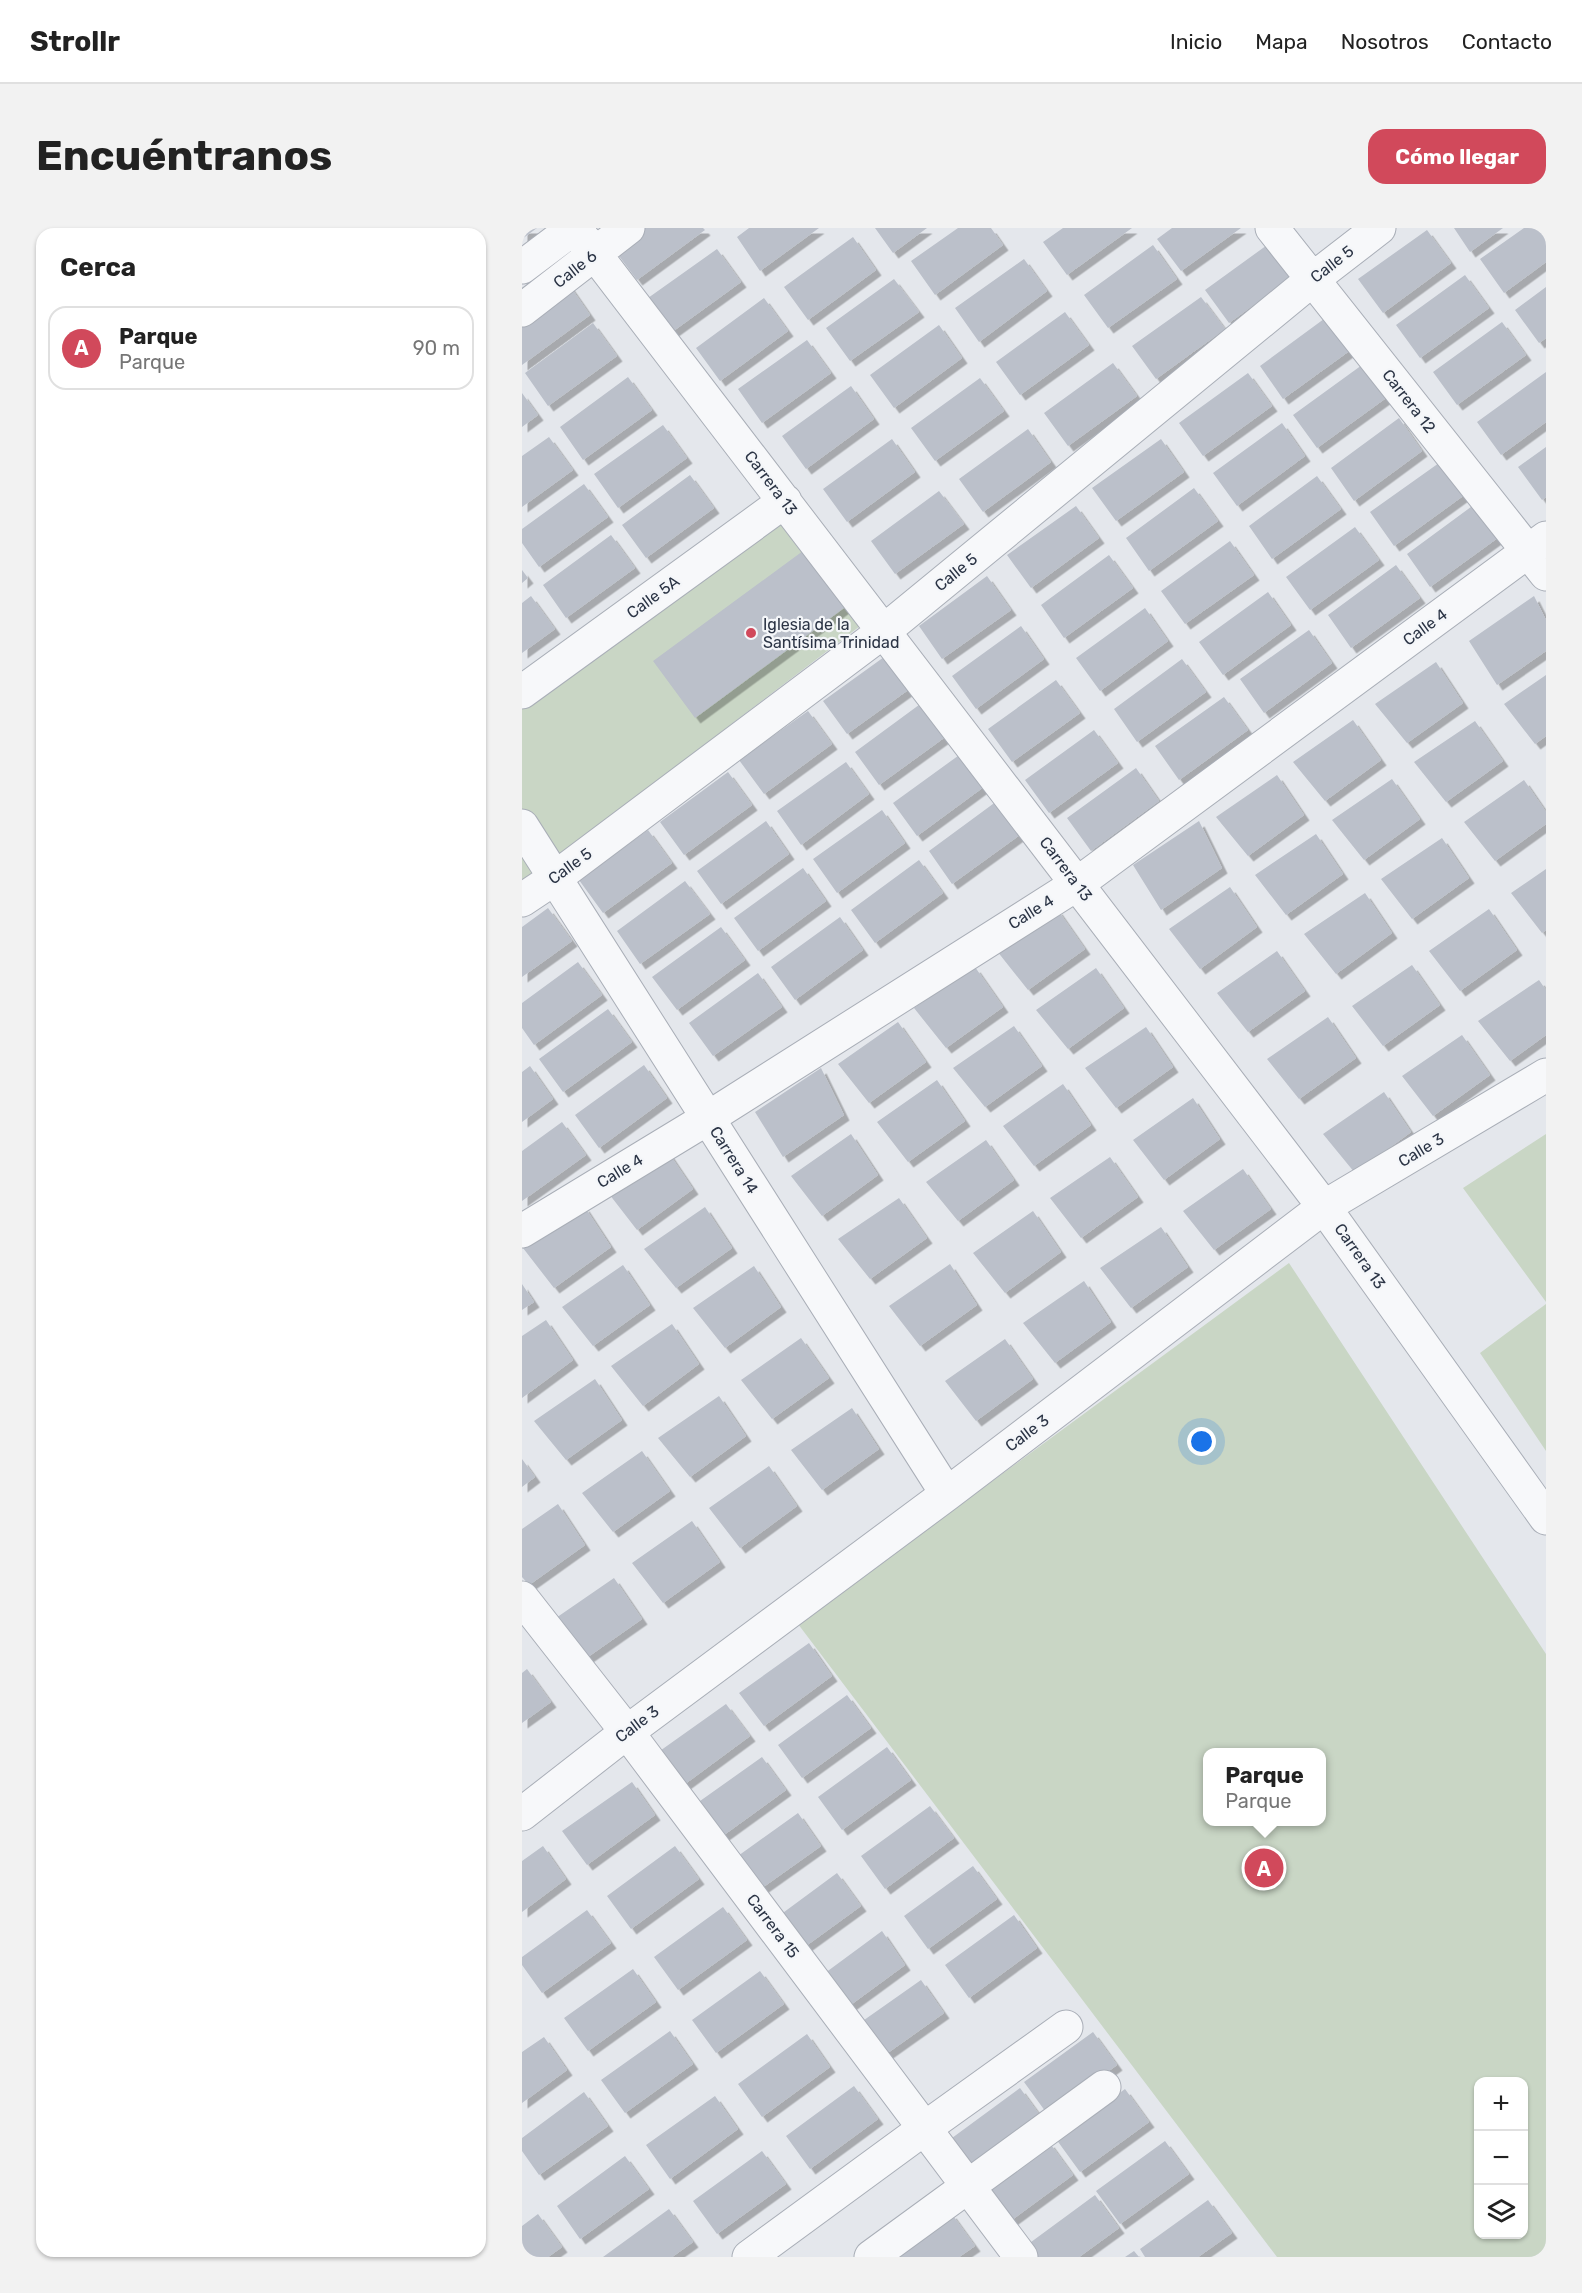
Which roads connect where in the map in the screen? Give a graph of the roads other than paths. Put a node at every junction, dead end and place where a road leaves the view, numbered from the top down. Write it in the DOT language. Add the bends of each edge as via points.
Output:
graph roads {
  1 [pos="574,228"];
  2 [pos="628,228"];
  3 [pos="1272,228"];
  4 [pos="1379,228"];
  5 [pos="596,254"];
  6 [pos="522,267"];
  7 [pos="1312,279"];
  8 [pos="522,310"];
  9 [pos="785,501"];
  10 [pos="1540,554"];
  11 [pos="884,631"];
  12 [pos="522,692"];
  13 [pos="522,826"];
  14 [pos="555,878"];
  15 [pos="1077,884"];
  16 [pos="522,900"];
  17 [pos="1546,1075"];
  18 [pos="708,1118"];
  19 [pos="1324,1207"];
  20 [pos="522,1231"];
  21 [pos="947,1494"];
  22 [pos="1546,1518"];
  23 [pos="522,1598"];
  24 [pos="627,1731"];
  25 [pos="522,1814"];
  26 [pos="1066,2027"];
  27 [pos="1104,2087"];
  28 [pos="925,2128"];
  29 [pos="967,2186"];
  30 [pos="749,2257"];
  31 [pos="871,2257"];
  32 [pos="1022,2257"];
  1 -- 5 [label="street, Carrera 13"];
  1 -- 6 [label="street, Calle 6"];
  2 -- 5 [label="street, Calle 6"];
  3 -- 7 [label="street, Carrera 12"];
  4 -- 7 [label="street, Calle 5"];
  5 -- 8 [label="street, Calle 6"];
  5 -- 9 [label="street, Carrera 13"];
  7 -- 10 [label="street, Carrera 12"];
  7 -- 11 [label="street, Calle 5"];
  9 -- 11 [label="street, Carrera 13"];
  9 -- 12 [label="street, Calle 5A"];
  10 -- 15 [label="street, Calle 4"];
  11 -- 14 [label="street, Calle 5"];
  11 -- 15 [label="street, Carrera 13"];
  13 -- 14 [label="street, Carrera 14"];
  14 -- 16 [label="street, Calle 5"];
  14 -- 18 [label="street, Carrera 14"];
  15 -- 18 [label="street, Calle 4"];
  15 -- 19 [label="street, Carrera 13"];
  17 -- 19 [label="street, Calle 3"];
  18 -- 20 [label="street, Calle 4"];
  18 -- 21 [label="street, Carrera 14"];
  19 -- 21 [label="street, Calle 3"];
  19 -- 22 [label="street, Carrera 13"];
  21 -- 24 [label="street, Calle 3"];
  23 -- 24 [label="street, Carrera 15"];
  24 -- 25 [label="street, Calle 3"];
  24 -- 28 [label="street, Carrera 15"];
  26 -- 28 [label="street"];
  27 -- 29 [label="street"];
  28 -- 29 [label="street, Carrera 15"];
  28 -- 30 [label="street"];
  29 -- 31 [label="street"];
  29 -- 32 [label="street, Carrera 15"];
}
